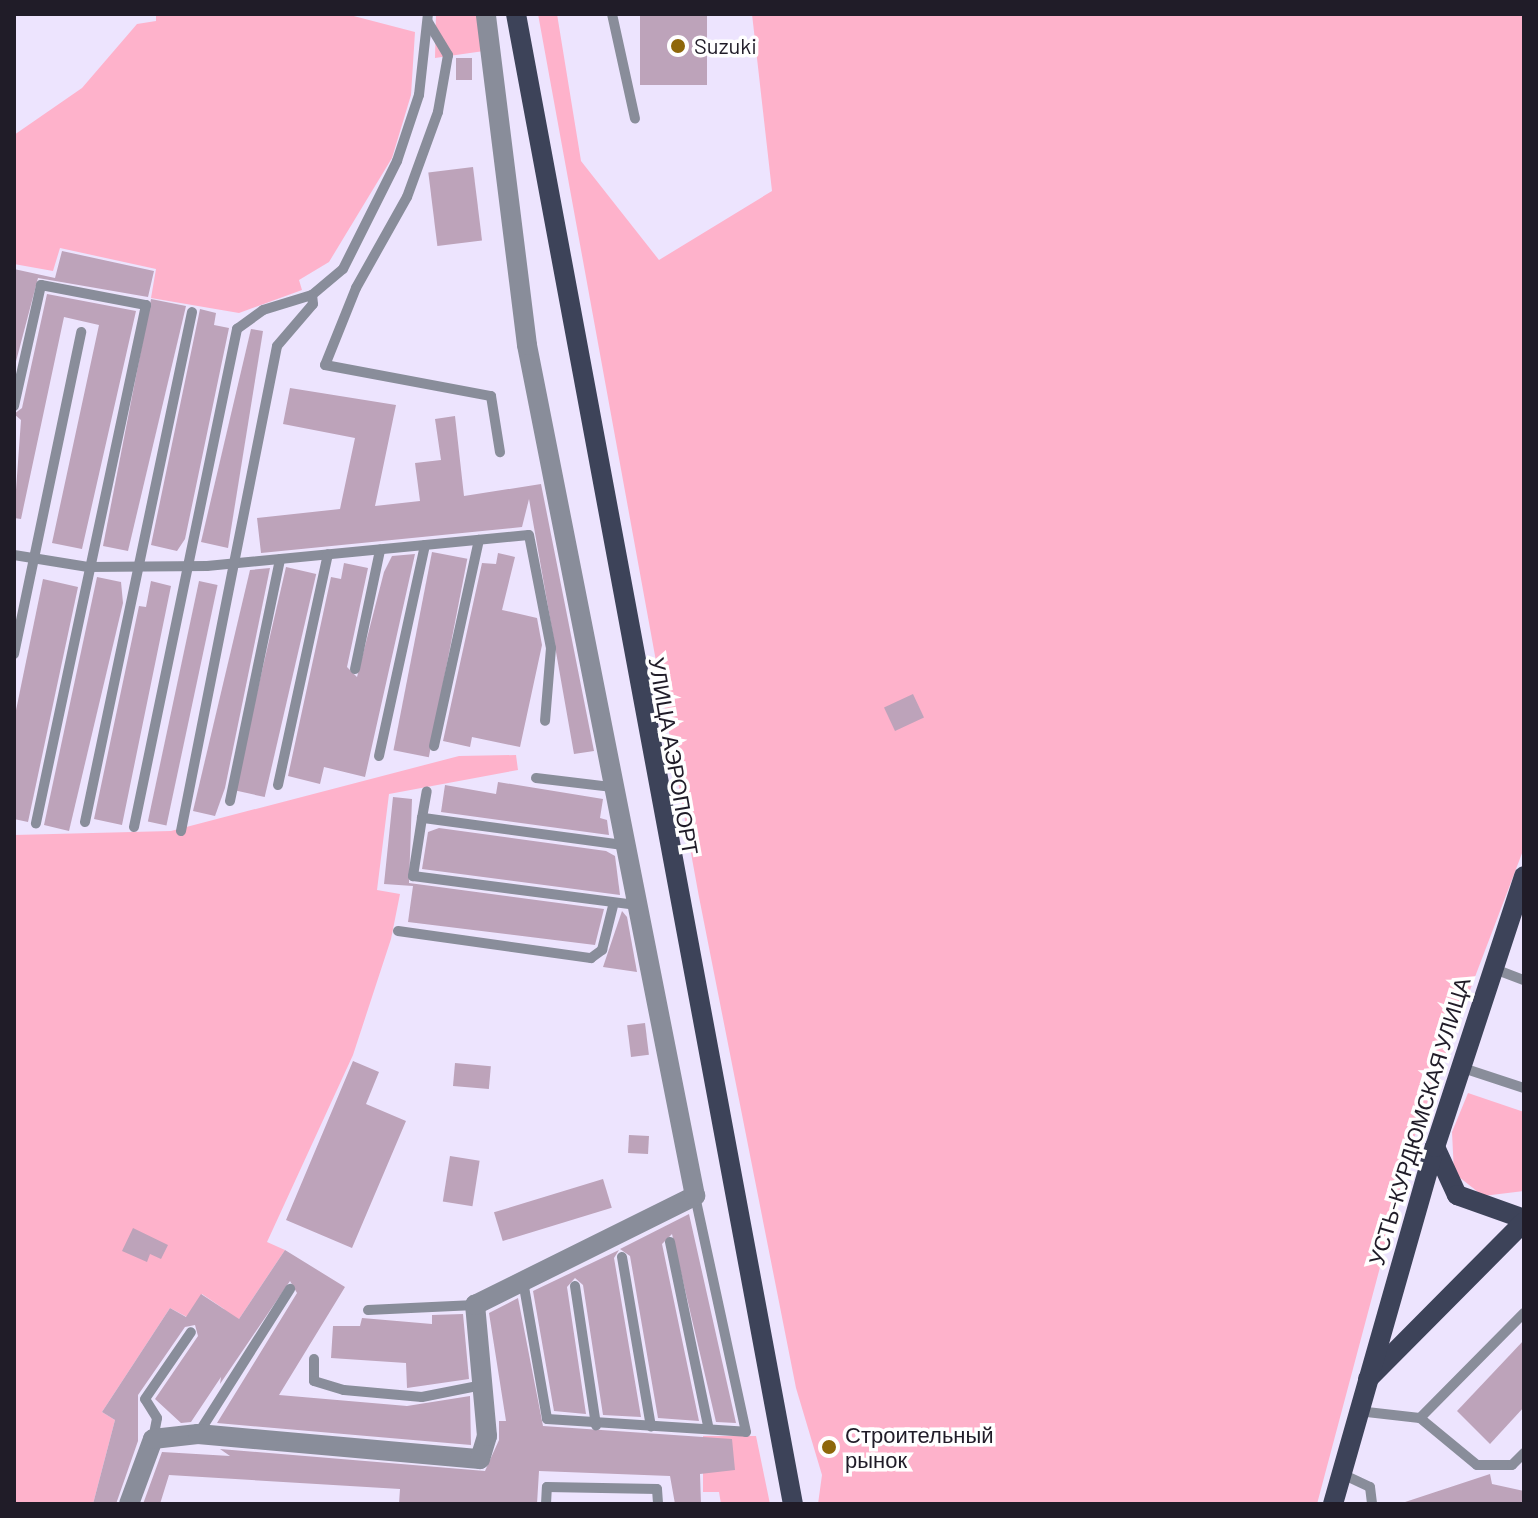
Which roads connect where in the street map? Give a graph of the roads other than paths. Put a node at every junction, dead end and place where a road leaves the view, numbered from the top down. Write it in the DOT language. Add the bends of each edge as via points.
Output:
graph roads {
  1 [pos="486,14"];
  2 [pos="516,14"];
  3 [pos="612,14"];
  4 [pos="428,18"];
  5 [pos="635,119"];
  6 [pos="312,295"];
  7 [pos="192,312"];
  8 [pos="81,332"];
  9 [pos="14,406"];
  10 [pos="500,452"];
  11 [pos="479,540"];
  12 [pos="425,545"];
  13 [pos="380,550"];
  14 [pos="328,554"];
  15 [pos="14,555"];
  16 [pos="34,558"];
  17 [pos="280,559"];
  18 [pos="239,563"];
  19 [pos="189,565"];
  20 [pos="138,566"];
  21 [pos="88,567"];
  22 [pos="14,654"];
  23 [pos="355,669"];
  24 [pos="545,721"];
  25 [pos="434,746"];
  26 [pos="379,756"];
  27 [pos="536,778"];
  28 [pos="278,785"];
  29 [pos="612,787"];
  30 [pos="427,791"];
  31 [pos="230,801"];
  32 [pos="422,818"];
  33 [pos="85,822"];
  34 [pos="36,823"];
  35 [pos="134,827"];
  36 [pos="181,831"];
  37 [pos="623,845"];
  38 [pos="1524,876"];
  39 [pos="635,905"];
  40 [pos="613,906"];
  41 [pos="398,931"];
  42 [pos="1492,968"];
  43 [pos="1524,980"];
  44 [pos="1463,1068"];
  45 [pos="1524,1088"];
  46 [pos="1435,1147"];
  47 [pos="695,1196"];
  48 [pos="1524,1221"];
  49 [pos="670,1242"];
  50 [pos="622,1257"];
  51 [pos="523,1280"];
  52 [pos="575,1286"];
  53 [pos="290,1289"];
  54 [pos="475,1305"];
  55 [pos="368,1310"];
  56 [pos="1524,1313"];
  57 [pos="191,1332"];
  58 [pos="314,1359"];
  59 [pos="1365,1382"];
  60 [pos="484,1384"];
  61 [pos="1356,1411"];
  62 [pos="1420,1418"];
  63 [pos="596,1425"];
  64 [pos="708,1425"];
  65 [pos="651,1427"];
  66 [pos="198,1434"];
  67 [pos="153,1439"];
  68 [pos="1524,1453"];
  69 [pos="1339,1473"];
  70 [pos="129,1504"];
  71 [pos="546,1504"];
  72 [pos="658,1504"];
  73 [pos="793,1504"];
  74 [pos="1333,1504"];
  75 [pos="1372,1504"];
  1 -- 29 [label="street" via="527,345"];
  2 -- 73 [label="main road, УЛИЦА АЭРОПОРТ"];
  3 -- 5 [label="lane"];
  4 -- 6 [label="lane" via="419,95 397,161 343,269"];
  4 -- 10 [label="lane" via="448,55 438,112 407,197 350,301 325,365 491,396"];
  6 -- 18 [label="lane" via="313,304 277,346"];
  6 -- 19 [label="lane" via="263,310 237,329"];
  7 -- 20 [label="lane"];
  8 -- 16 [label="lane"];
  9 -- 21 [label="lane" via="41,285 146,305"];
  11 -- 12 [label="lane"];
  11 -- 24 [label="lane" via="529,535 551,648"];
  11 -- 25 [label="lane"];
  12 -- 13 [label="lane"];
  12 -- 26 [label="lane"];
  13 -- 14 [label="lane"];
  13 -- 23 [label="lane"];
  14 -- 17 [label="lane"];
  14 -- 28 [label="lane"];
  15 -- 16 [label="lane"];
  16 -- 21 [label="lane"];
  16 -- 22 [label="lane"];
  17 -- 18 [label="lane"];
  17 -- 31 [label="lane"];
  18 -- 19 [label="lane"];
  18 -- 36 [label="lane"];
  19 -- 20 [label="lane"];
  19 -- 35 [label="lane"];
  20 -- 21 [label="lane"];
  20 -- 33 [label="lane"];
  21 -- 34 [label="lane"];
  27 -- 29 [label="lane"];
  29 -- 37 [label="street"];
  30 -- 32 [label="lane"];
  32 -- 37 [label="lane"];
  32 -- 40 [label="lane" via="413,876"];
  37 -- 39 [label="street"];
  38 -- 42 [label="main road, УСТЬ-КУРДЮМСКАЯ УЛИЦА"];
  39 -- 40 [label="lane"];
  39 -- 47 [label="street"];
  40 -- 41 [label="lane" via="602,950 591,958"];
  42 -- 43 [label="lane"];
  42 -- 44 [label="main road, УСТЬ-КУРДЮМСКАЯ УЛИЦА"];
  44 -- 45 [label="lane"];
  44 -- 46 [label="main road, УСТЬ-КУРДЮМСКАЯ УЛИЦА"];
  46 -- 48 [label="main road" via="1457,1195"];
  46 -- 59 [label="main road, УСТЬ-КУРДЮМСКАЯ УЛИЦА"];
  47 -- 51 [label="street"];
  47 -- 64 [label="lane" via="746,1432 712,1433"];
  48 -- 59 [label="main road, УСТЬ-КУРДЮМСКАЯ УЛИЦА"];
  49 -- 64 [label="lane"];
  50 -- 65 [label="lane"];
  51 -- 54 [label="street"];
  51 -- 63 [label="lane" via="547,1419"];
  52 -- 63 [label="lane"];
  53 -- 66 [label="lane"];
  54 -- 55 [label="lane"];
  54 -- 60 [label="street"];
  56 -- 62 [label="lane"];
  57 -- 67 [label="lane" via="145,1399 157,1418"];
  58 -- 60 [label="lane" via="314,1381 344,1390 432,1397"];
  59 -- 61 [label="main road, УСТЬ-КУРДЮМСКАЯ УЛИЦА"];
  60 -- 66 [label="street" via="487,1436 480,1459"];
  61 -- 62 [label="lane"];
  61 -- 69 [label="main road, УСТЬ-КУРДЮМСКАЯ УЛИЦА"];
  62 -- 68 [label="lane" via="1477,1465 1512,1465"];
  63 -- 65 [label="lane"];
  64 -- 65 [label="lane"];
  66 -- 67 [label="street"];
  67 -- 70 [label="street"];
  69 -- 74 [label="main road, УСТЬ-КУРДЮМСКАЯ УЛИЦА"];
  69 -- 75 [label="lane" via="1370,1487"];
  71 -- 72 [label="lane" via="547,1487 657,1489"];
}
